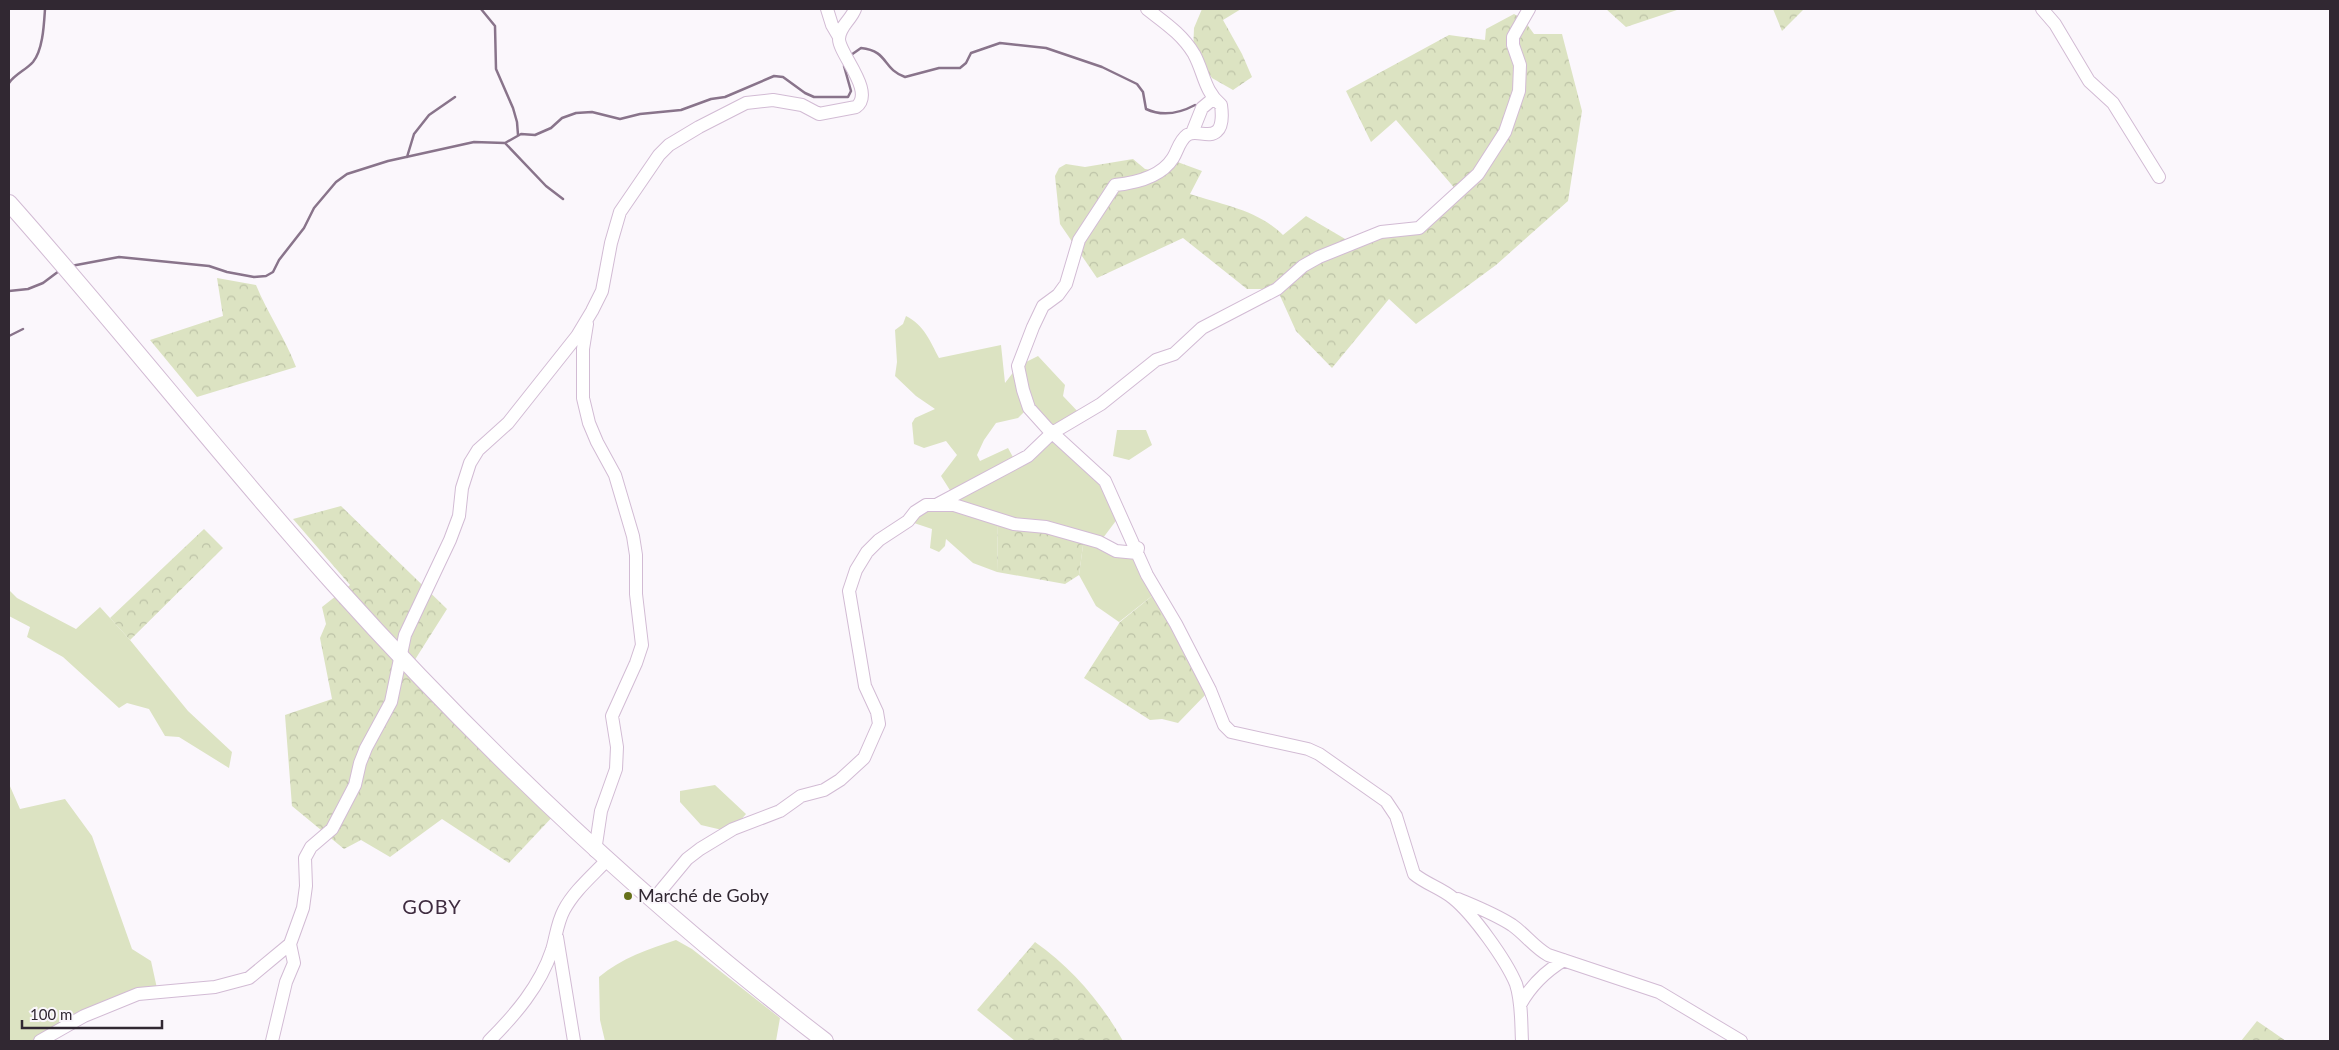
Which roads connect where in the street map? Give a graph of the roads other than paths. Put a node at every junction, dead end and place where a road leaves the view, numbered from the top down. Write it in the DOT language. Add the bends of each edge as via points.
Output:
graph roads {
  1 [pos="827,9"];
  2 [pos="855,9"];
  3 [pos="1147,9"];
  4 [pos="1529,9"];
  5 [pos="2042,9"];
  6 [pos="839,36"];
  7 [pos="1214,98"];
  8 [pos="1192,133"];
  9 [pos="2159,177"];
  10 [pos="9,203"];
  11 [pos="587,320"];
  12 [pos="1052,433"];
  13 [pos="938,504"];
  14 [pos="1138,553"];
  15 [pos="402,657"];
  16 [pos="601,855"];
  17 [pos="1452,896"];
  18 [pos="653,900"];
  19 [pos="556,930"];
  20 [pos="290,944"];
  21 [pos="1564,960"];
  22 [pos="1520,1005"];
  23 [pos="40,1041"];
  24 [pos="272,1041"];
  25 [pos="489,1041"];
  26 [pos="574,1041"];
  27 [pos="825,1041"];
  28 [pos="1522,1041"];
  29 [pos="1741,1041"];
  1 -- 6 [label="street"];
  2 -- 6 [label="street"];
  3 -- 7 [label="street" via="1182,37 1198,62 1208,91"];
  4 -- 12 [label="street" via="1513,37 1520,65 1519,90 1505,132 1478,174 1419,228 1381,232 1319,257 1303,266 1277,289 1202,328 1174,354 1156,360 1101,404"];
  5 -- 9 [label="street" via="2055,24 2089,82 2113,103"];
  6 -- 11 [label="street" via="839,44 854,68 861,104 819,114 802,105 773,100 755,101 669,145 620,212 602,291"];
  7 -- 8 [label="street" via="1202,108"];
  7 -- 8 [label="street" via="1221,105 1222,112 1217,132"];
  8 -- 12 [label="street" via="1179,145 1172,160 1144,181 1115,186 1079,240 1066,284 1043,306 1033,327 1018,366 1029,408"];
  10 -- 15 [label="main road" via="296,540"];
  11 -- 15 [label="street" via="508,423 478,450 470,463 462,488 459,516 405,635"];
  11 -- 16 [label="street" via="583,349 583,398 589,423 615,475 634,536 642,645 612,716 617,747 616,769 601,811"];
  12 -- 13 [label="street" via="1028,456"];
  12 -- 14 [label="street" via="1105,481"];
  13 -- 14 [label="street" via="954,505 1014,524 1067,532 1116,551"];
  13 -- 18 [label="street" via="915,512 908,521 879,540 856,570 849,591 865,686 879,724 864,758 824,790 802,796 780,811 733,829 700,849 687,859"];
  14 -- 17 [label="street" via="1210,690 1224,725 1231,732 1308,749 1380,795 1396,816 1414,874"];
  15 -- 16 [label="main road" via="479,738"];
  15 -- 20 [label="street" via="391,702 366,748 355,785 332,829 307,852 303,908"];
  16 -- 18 [label="main road"];
  16 -- 19 [label="street" via="564,910"];
  17 -- 21 [label="street" via="1491,912 1514,926 1540,950"];
  17 -- 22 [label="street" via="1502,958 1516,985"];
  18 -- 27 [label="main road" via="711,951"];
  19 -- 25 [label="street" via="552,950 532,990 515,1015"];
  19 -- 26 [label="street"];
  20 -- 23 [label="street" via="249,978 215,987 138,994 84,1016"];
  20 -- 24 [label="street" via="294,963 286,982"];
  21 -- 22 [label="street" via="1531,988"];
  21 -- 29 [label="street" via="1660,992"];
  22 -- 28 [label="street"];
}
